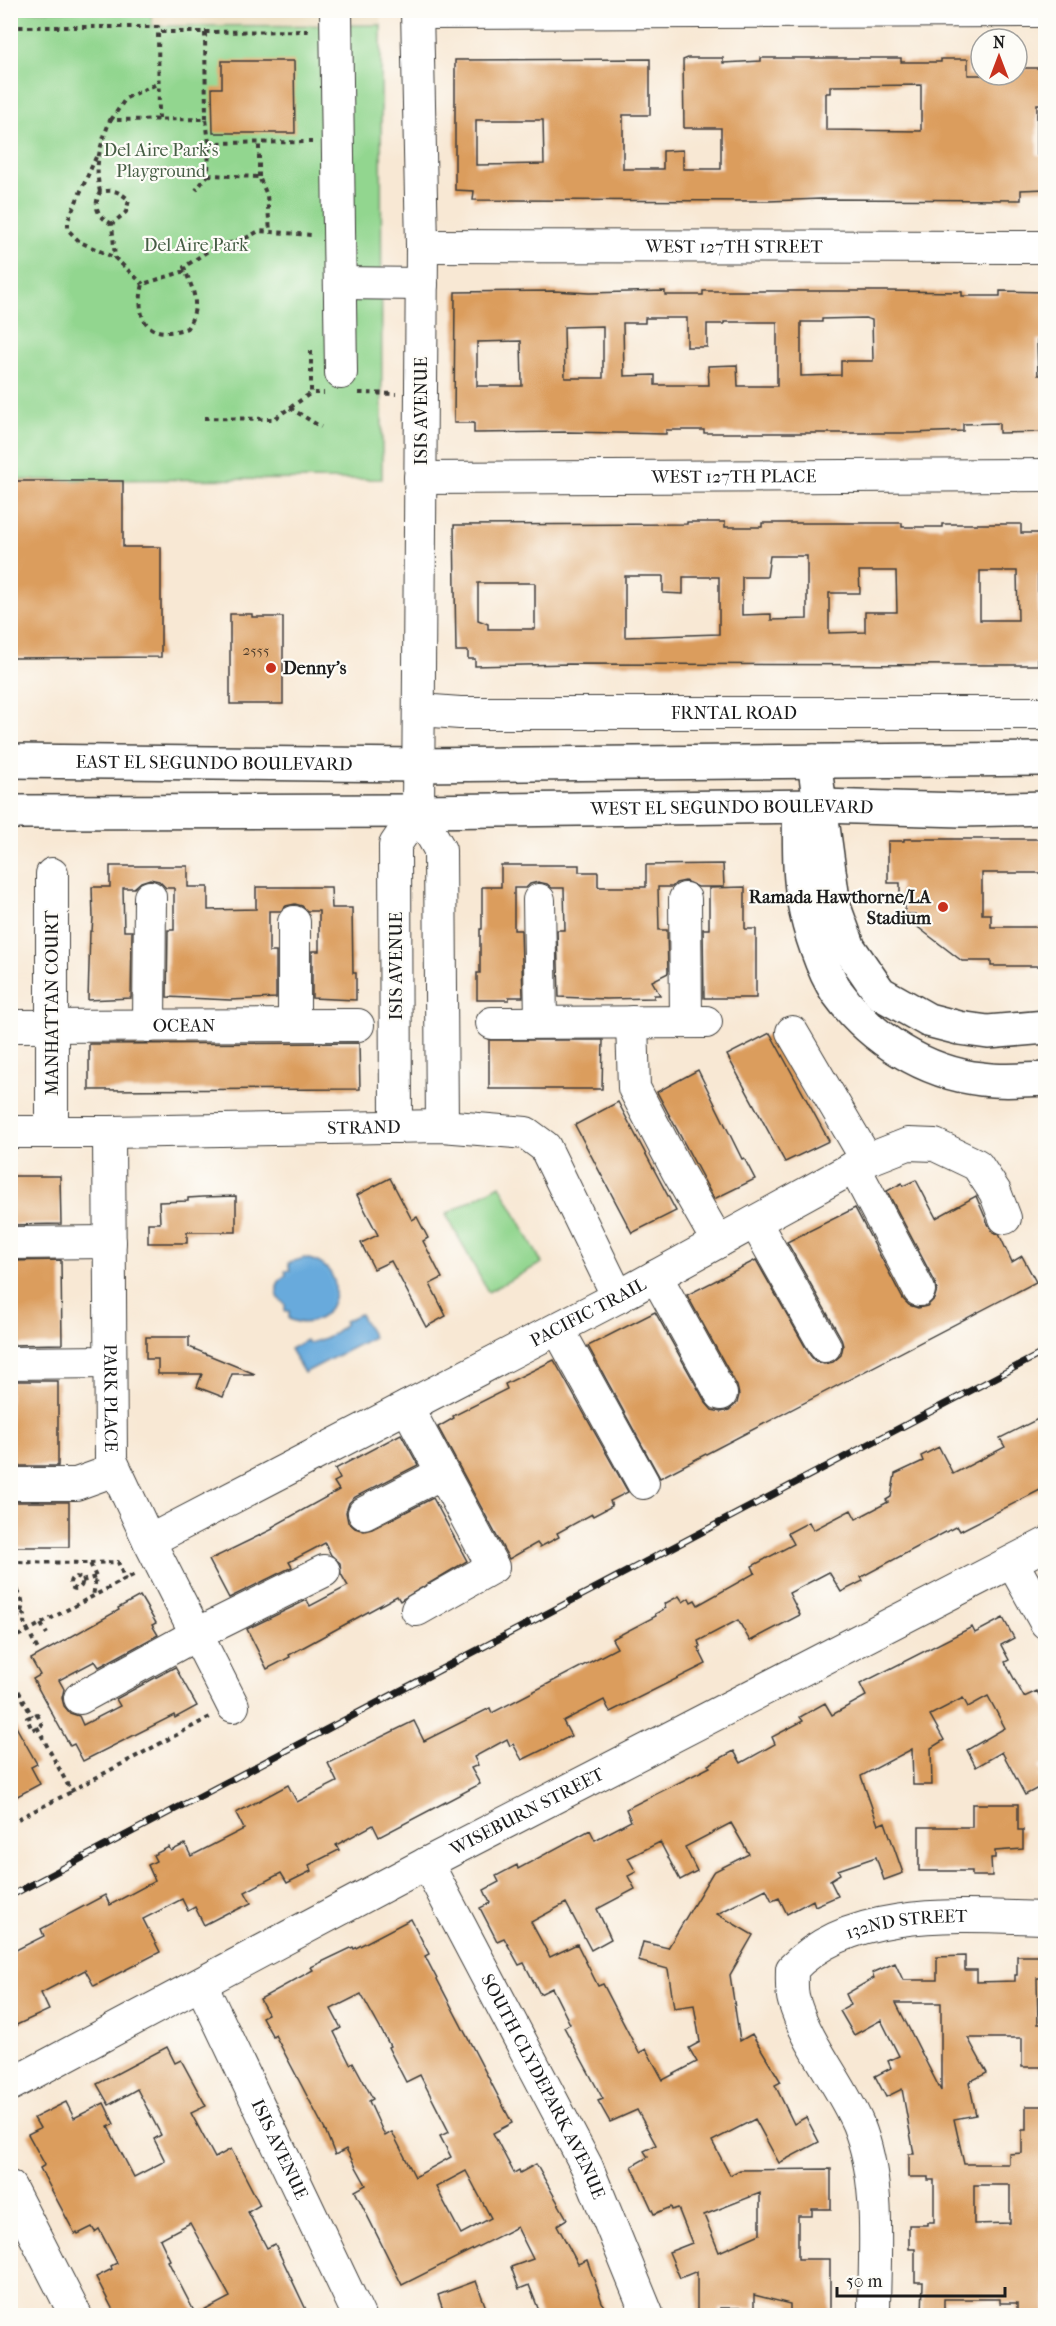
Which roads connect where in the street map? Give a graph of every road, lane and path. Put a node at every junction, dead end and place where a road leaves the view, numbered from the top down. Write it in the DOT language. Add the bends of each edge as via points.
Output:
graph roads {
  1 [pos="336,10"];
  2 [pos="1046,11"];
  3 [pos="417,12"];
  4 [pos="10,27"];
  5 [pos="311,31"];
  6 [pos="158,32"];
  7 [pos="205,32"];
  8 [pos="159,83"];
  9 [pos="159,119"];
  10 [pos="206,119"];
  11 [pos="111,120"];
  12 [pos="259,142"];
  13 [pos="313,142"];
  14 [pos="209,143"];
  15 [pos="97,154"];
  16 [pos="208,175"];
  17 [pos="259,177"];
  18 [pos="196,190"];
  19 [pos="100,192"];
  20 [pos="112,224"];
  21 [pos="270,232"];
  22 [pos="312,235"];
  23 [pos="422,246"];
  24 [pos="1046,247"];
  25 [pos="116,258"];
  26 [pos="185,271"];
  27 [pos="143,284"];
  28 [pos="340,284"];
  29 [pos="422,284"];
  30 [pos="341,373"];
  31 [pos="311,393"];
  32 [pos="290,408"];
  33 [pos="204,418"];
  34 [pos="321,427"];
  35 [pos="1046,475"];
  36 [pos="420,478"];
  37 [pos="420,710"];
  38 [pos="1046,713"];
  39 [pos="1046,759"];
  40 [pos="814,760"];
  41 [pos="10,761"];
  42 [pos="1046,764"];
  43 [pos="418,765"];
  44 [pos="810,806"];
  45 [pos="1046,808"];
  46 [pos="962,810"];
  47 [pos="418,811"];
  48 [pos="10,812"];
  49 [pos="52,874"];
  50 [pos="150,897"];
  51 [pos="685,899"];
  52 [pos="539,900"];
  53 [pos="294,922"];
  54 [pos="396,967"];
  55 [pos="441,968"];
  56 [pos="541,1022"];
  57 [pos="632,1022"];
  58 [pos="492,1023"];
  59 [pos="294,1025"];
  60 [pos="358,1025"];
  61 [pos="10,1026"];
  62 [pos="52,1026"];
  63 [pos="149,1026"];
  64 [pos="1046,1027"];
  65 [pos="792,1032"];
  66 [pos="1046,1079"];
  67 [pos="442,1126"];
  68 [pos="396,1127"];
  69 [pos="10,1132"];
  70 [pos="52,1132"];
  71 [pos="109,1132"];
  72 [pos="861,1164"];
  73 [pos="1005,1218"];
  74 [pos="755,1222"];
  75 [pos="110,1242"];
  76 [pos="718,1242"];
  77 [pos="10,1243"];
  78 [pos="656,1276"];
  79 [pos="919,1290"];
  80 [pos="618,1298"];
  81 [pos="558,1329"];
  82 [pos="825,1346"];
  83 [pos="110,1362"];
  84 [pos="10,1363"];
  85 [pos="721,1394"];
  86 [pos="407,1407"];
  87 [pos="116,1470"];
  88 [pos="442,1473"];
  89 [pos="643,1483"];
  90 [pos="10,1484"];
  91 [pos="364,1513"];
  92 [pos="149,1541"];
  93 [pos="1046,1544"];
  94 [pos="10,1562"];
  95 [pos="1012,1562"];
  96 [pos="90,1563"];
  97 [pos="324,1571"];
  98 [pos="96,1577"];
  99 [pos="125,1580"];
  100 [pos="82,1581"];
  101 [pos="10,1585"];
  102 [pos="93,1597"];
  103 [pos="417,1610"];
  104 [pos="22,1613"];
  105 [pos="1046,1623"];
  106 [pos="10,1624"];
  107 [pos="41,1624"];
  108 [pos="28,1631"];
  109 [pos="46,1634"];
  110 [pos="197,1634"];
  111 [pos="10,1640"];
  112 [pos="39,1652"];
  113 [pos="10,1675"];
  114 [pos="80,1698"];
  115 [pos="223,1711"];
  116 [pos="32,1716"];
  117 [pos="37,1727"];
  118 [pos="71,1791"];
  119 [pos="10,1823"];
  120 [pos="427,1863"];
  121 [pos="1046,1918"];
  122 [pos="201,1984"];
  123 [pos="10,2085"];
  124 [pos="10,2187"];
  125 [pos="76,2316"];
  126 [pos="359,2316"];
  127 [pos="648,2316"];
  128 [pos="874,2316"];
  1 -- 28 [label="street"];
  2 -- 3 [label="street"];
  3 -- 23 [label="street, ISIS AVENUE"];
  4 -- 6 [label="path" via="158,27"];
  5 -- 7 [label="path"];
  6 -- 7 [label="path"];
  6 -- 8 [label="path"];
  7 -- 10 [label="path"];
  8 -- 9 [label="path"];
  8 -- 11 [label="path" via="126,98"];
  9 -- 10 [label="path"];
  9 -- 11 [label="path"];
  10 -- 14 [label="path"];
  11 -- 15 [label="path"];
  12 -- 13 [label="path"];
  12 -- 14 [label="path"];
  12 -- 17 [label="path"];
  14 -- 16 [label="path"];
  15 -- 19 [label="path"];
  15 -- 25 [label="path" via="68,220 68,230 80,242"];
  16 -- 17 [label="path"];
  16 -- 18 [label="path"];
  17 -- 21 [label="path" via="267,195"];
  19 -- 20 [label="path" via="97,211"];
  19 -- 20 [label="path" via="110,189 129,200 126,212"];
  20 -- 25 [label="path"];
  21 -- 22 [label="path"];
  21 -- 26 [label="path" via="259,231 211,249 184,267"];
  23 -- 24 [label="street, WEST 127TH STREET"];
  23 -- 29 [label="street, ISIS AVENUE"];
  25 -- 27 [label="path"];
  26 -- 27 [label="path"];
  26 -- 27 [label="path" via="196,304 194,316 187,328 172,333 158,333 147,325 140,312"];
  28 -- 29 [label="street"];
  28 -- 30 [label="street"];
  29 -- 36 [label="street, ISIS AVENUE"];
  31 -- 32 [label="path"];
  32 -- 33 [label="path" via="274,418"];
  32 -- 34 [label="path"];
  35 -- 36 [label="street, WEST 127TH PLACE"];
  36 -- 37 [label="street, ISIS AVENUE"];
  37 -- 38 [label="street, FRNTAL ROAD"];
  37 -- 43 [label="street, ISIS AVENUE"];
  39 -- 40 [label="main road"];
  40 -- 43 [label="main road"];
  40 -- 44 [label="main road"];
  41 -- 43 [label="main road, EAST EL SEGUNDO BOULEVARD"];
  42 -- 46 [label="main road" via="995,772 970,783"];
  43 -- 47 [label="street, ISIS AVENUE"];
  44 -- 46 [label="main road, WEST EL SEGUNDO BOULEVARD"];
  44 -- 47 [label="main road, WEST EL SEGUNDO BOULEVARD"];
  44 -- 64 [label="main road" via="840,928 880,993 928,1020 959,1028 988,1032"];
  44 -- 66 [label="main road" via="804,902 813,936 836,991 860,1019 913,1059 946,1072 981,1079"];
  45 -- 46 [label="main road, WEST EL SEGUNDO BOULEVARD"];
  47 -- 48 [label="main road"];
  47 -- 54 [label="street, ISIS AVENUE" via="395,845"];
  47 -- 55 [label="street, ISIS AVENUE" via="440,850"];
  49 -- 62 [label="street, MANHATTAN COURT"];
  50 -- 63 [label="street"];
  51 -- 57 [label="street" via="696,1022"];
  52 -- 56 [label="street"];
  53 -- 59 [label="street"];
  54 -- 55 [label="street"];
  54 -- 68 [label="street, ISIS AVENUE"];
  55 -- 67 [label="street, ISIS AVENUE"];
  56 -- 57 [label="street"];
  56 -- 58 [label="street"];
  57 -- 76 [label="street" via="634,1088"];
  59 -- 60 [label="street, OCEAN"];
  59 -- 63 [label="street, OCEAN"];
  61 -- 62 [label="street, OCEAN"];
  62 -- 63 [label="street, OCEAN"];
  62 -- 70 [label="street, MANHATTAN COURT"];
  65 -- 72 [label="street"];
  67 -- 68 [label="street, STRAND"];
  67 -- 80 [label="street, STRAND" via="526,1133 545,1147"];
  68 -- 71 [label="street, STRAND"];
  69 -- 70 [label="street, STRAND"];
  70 -- 71 [label="street, STRAND"];
  71 -- 75 [label="street, PARK PLACE"];
  72 -- 73 [label="street, PACIFIC TRAIL" via="908,1144 935,1145 977,1165"];
  72 -- 74 [label="street, PACIFIC TRAIL"];
  72 -- 79 [label="street"];
  74 -- 76 [label="street, PACIFIC TRAIL"];
  74 -- 82 [label="street"];
  75 -- 77 [label="street"];
  75 -- 83 [label="street, PARK PLACE"];
  76 -- 78 [label="street, PACIFIC TRAIL"];
  78 -- 80 [label="street, PACIFIC TRAIL"];
  78 -- 85 [label="street"];
  80 -- 81 [label="street, PACIFIC TRAIL"];
  81 -- 86 [label="street, PACIFIC TRAIL"];
  81 -- 89 [label="street"];
  83 -- 84 [label="street"];
  83 -- 87 [label="street, PARK PLACE" via="111,1460"];
  86 -- 88 [label="street"];
  86 -- 92 [label="street, PACIFIC TRAIL"];
  87 -- 90 [label="street" via="76,1484"];
  87 -- 92 [label="street, PARK PLACE"];
  88 -- 91 [label="street"];
  88 -- 103 [label="street" via="493,1567"];
  92 -- 99 [label="path" via="137,1574"];
  92 -- 110 [label="street, PARK PLACE"];
  93 -- 95 [label="street, WISEBURN STREET"];
  94 -- 96 [label="path"];
  95 -- 105 [label="street"];
  95 -- 120 [label="street, WISEBURN STREET"];
  96 -- 98 [label="path"];
  96 -- 99 [label="path" via="118,1562"];
  97 -- 110 [label="street"];
  98 -- 100 [label="path"];
  98 -- 102 [label="path"];
  99 -- 102 [label="path"];
  101 -- 104 [label="path" via="22,1598"];
  102 -- 107 [label="path"];
  104 -- 106 [label="path"];
  104 -- 108 [label="path"];
  107 -- 108 [label="path"];
  107 -- 109 [label="path"];
  108 -- 111 [label="path"];
  108 -- 112 [label="path"];
  110 -- 114 [label="street"];
  110 -- 115 [label="street, PARK PLACE"];
  113 -- 116 [label="path"];
  115 -- 118 [label="path"];
  116 -- 117 [label="path" via="37,1714 42,1725"];
  116 -- 117 [label="path" via="27,1718 33,1730"];
  117 -- 118 [label="path"];
  118 -- 119 [label="path"];
  120 -- 122 [label="street, WISEBURN STREET"];
  120 -- 127 [label="street, SOUTH CLYDEPARK AVENUE" via="587,2167"];
  121 -- 128 [label="street, 132ND STREET" via="910,1917 832,1940 804,1956 792,1969 793,2000 858,2124 869,2162 874,2206"];
  122 -- 123 [label="street, WISEBURN STREET"];
  122 -- 126 [label="street, ISIS AVENUE"];
  124 -- 125 [label="street"];
}
